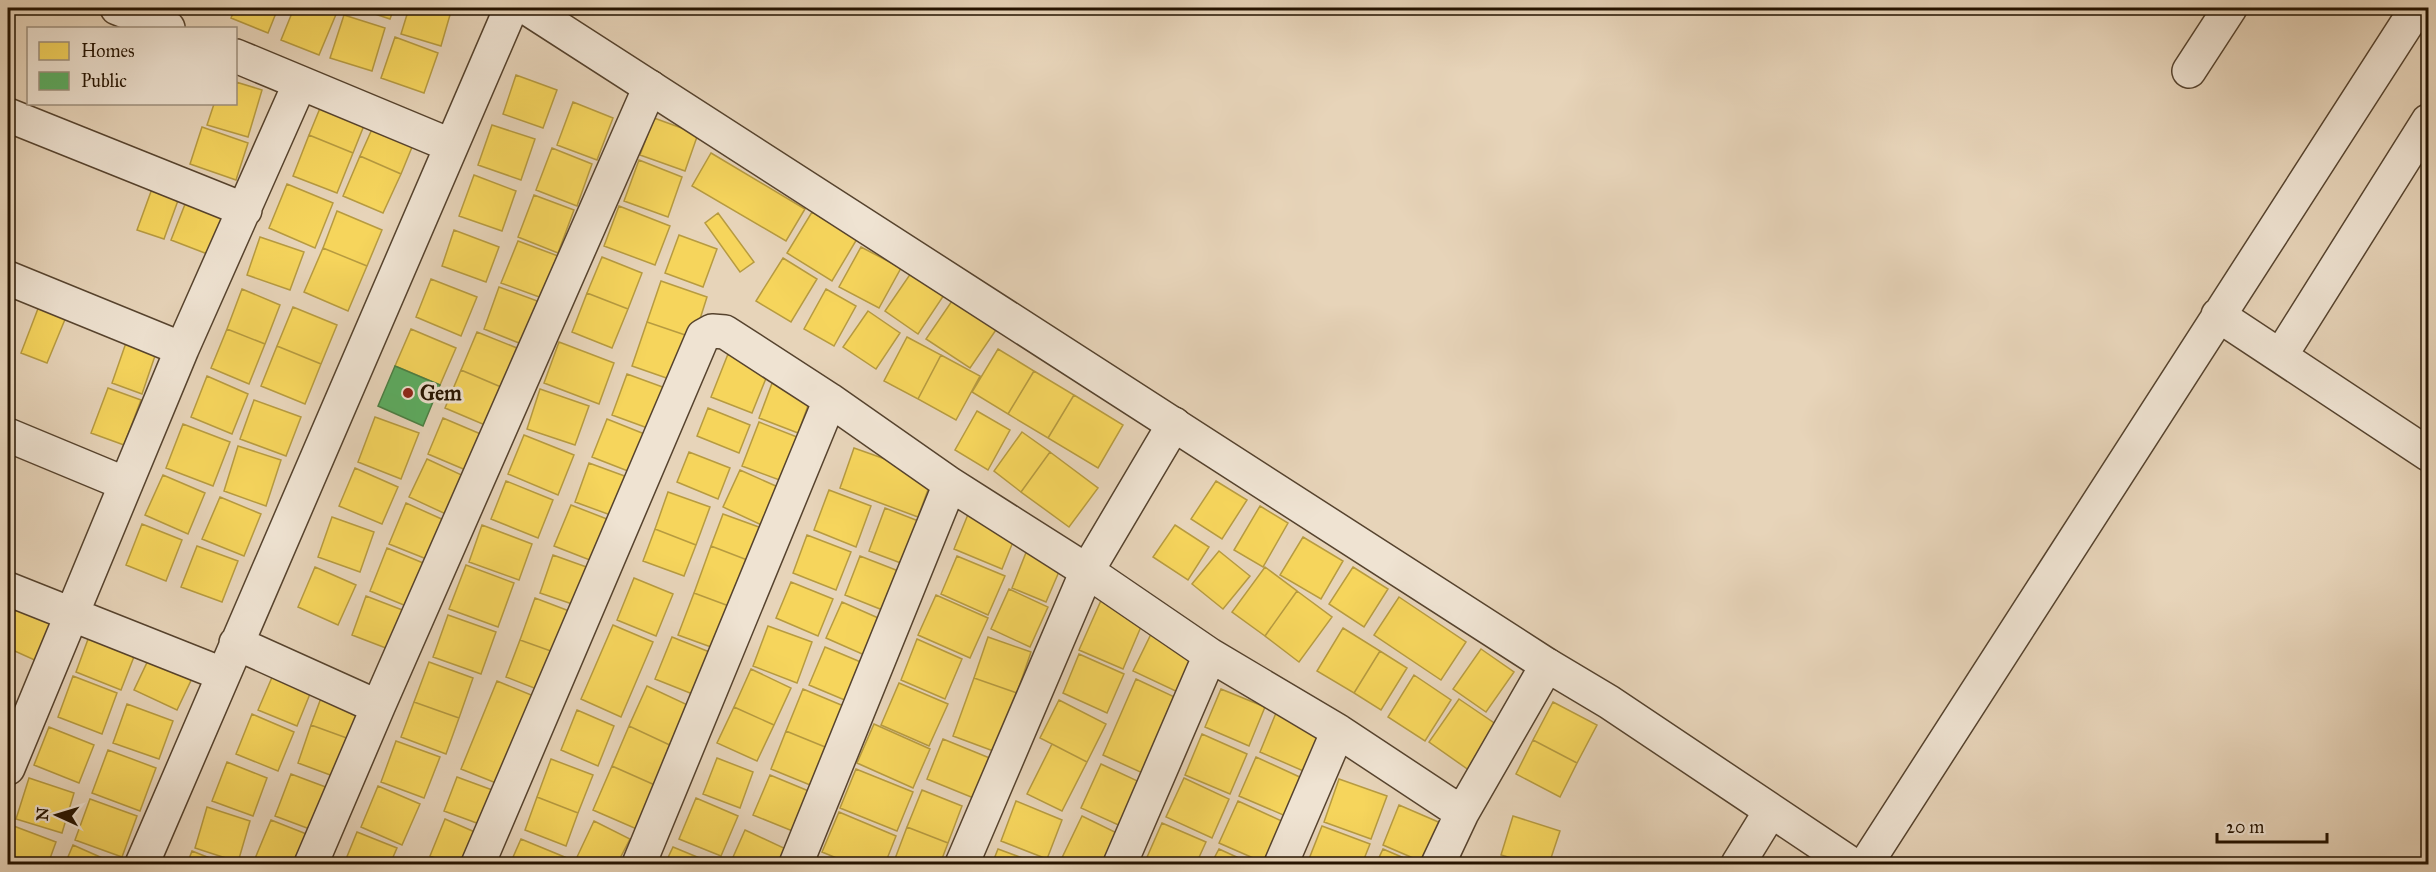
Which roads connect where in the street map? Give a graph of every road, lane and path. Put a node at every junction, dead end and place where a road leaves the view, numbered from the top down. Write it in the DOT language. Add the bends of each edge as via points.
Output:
graph roads {
  1 [pos="117,8"];
  2 [pos="511,8"];
  3 [pos="527,8"];
  4 [pos="2230,8"];
  5 [pos="2417,8"];
  6 [pos="165,27"];
  7 [pos="237,56"];
  8 [pos="2189,71"];
  9 [pos="300,83"];
  10 [pos="650,87"];
  11 [pos="8,115"];
  12 [pos="2428,121"];
  13 [pos="450,145"];
  14 [pos="245,210"];
  15 [pos="8,278"];
  16 [pos="2218,315"];
  17 [pos="182,349"];
  18 [pos="2281,355"];
  19 [pos="830,400"];
  20 [pos="1174,424"];
  21 [pos="8,435"];
  22 [pos="2428,454"];
  23 [pos="126,484"];
  24 [pos="950,484"];
  25 [pos="1088,571"];
  26 [pos="8,589"];
  27 [pos="73,614"];
  28 [pos="236,643"];
  29 [pos="1210,655"];
  30 [pos="1547,665"];
  31 [pos="222,674"];
  32 [pos="378,707"];
  33 [pos="1338,731"];
  34 [pos="8,768"];
  35 [pos="1770,812"];
  36 [pos="1462,813"];
  37 [pos="142,864"];
  38 [pos="311,864"];
  39 [pos="478,864"];
  40 [pos="639,864"];
  41 [pos="796,864"];
  42 [pos="962,864"];
  43 [pos="1120,864"];
  44 [pos="1281,864"];
  45 [pos="1438,864"];
  46 [pos="1738,864"];
  47 [pos="1851,864"];
  48 [pos="1866,864"];
  1 -- 6 [label="street"];
  2 -- 13 [label="street"];
  3 -- 10 [label="street"];
  4 -- 8 [label="street"];
  5 -- 16 [label="street"];
  7 -- 9 [label="street"];
  9 -- 13 [label="street"];
  9 -- 14 [label="street"];
  10 -- 20 [label="street"];
  10 -- 32 [label="street"];
  11 -- 14 [label="street"];
  12 -- 18 [label="street"];
  13 -- 28 [label="street"];
  14 -- 17 [label="street"];
  15 -- 17 [label="street"];
  16 -- 18 [label="street"];
  16 -- 48 [label="street"];
  17 -- 23 [label="street"];
  18 -- 22 [label="street"];
  19 -- 24 [label="street"];
  19 -- 39 [label="street" via="725,332 712,331 703,336"];
  19 -- 40 [label="street"];
  20 -- 25 [label="street"];
  20 -- 30 [label="street"];
  21 -- 23 [label="street"];
  23 -- 27 [label="street"];
  24 -- 25 [label="street"];
  24 -- 41 [label="street"];
  25 -- 29 [label="street"];
  25 -- 42 [label="street"];
  26 -- 27 [label="street"];
  27 -- 31 [label="street"];
  27 -- 34 [label="street"];
  28 -- 31 [label="street"];
  28 -- 32 [label="street"];
  29 -- 33 [label="street"];
  29 -- 43 [label="street"];
  30 -- 35 [label="street" via="1609,702"];
  30 -- 36 [label="street"];
  31 -- 37 [label="street"];
  32 -- 38 [label="street"];
  33 -- 36 [label="street"];
  33 -- 44 [label="street"];
  35 -- 46 [label="street"];
  35 -- 47 [label="street"];
  36 -- 45 [label="street"];
}
